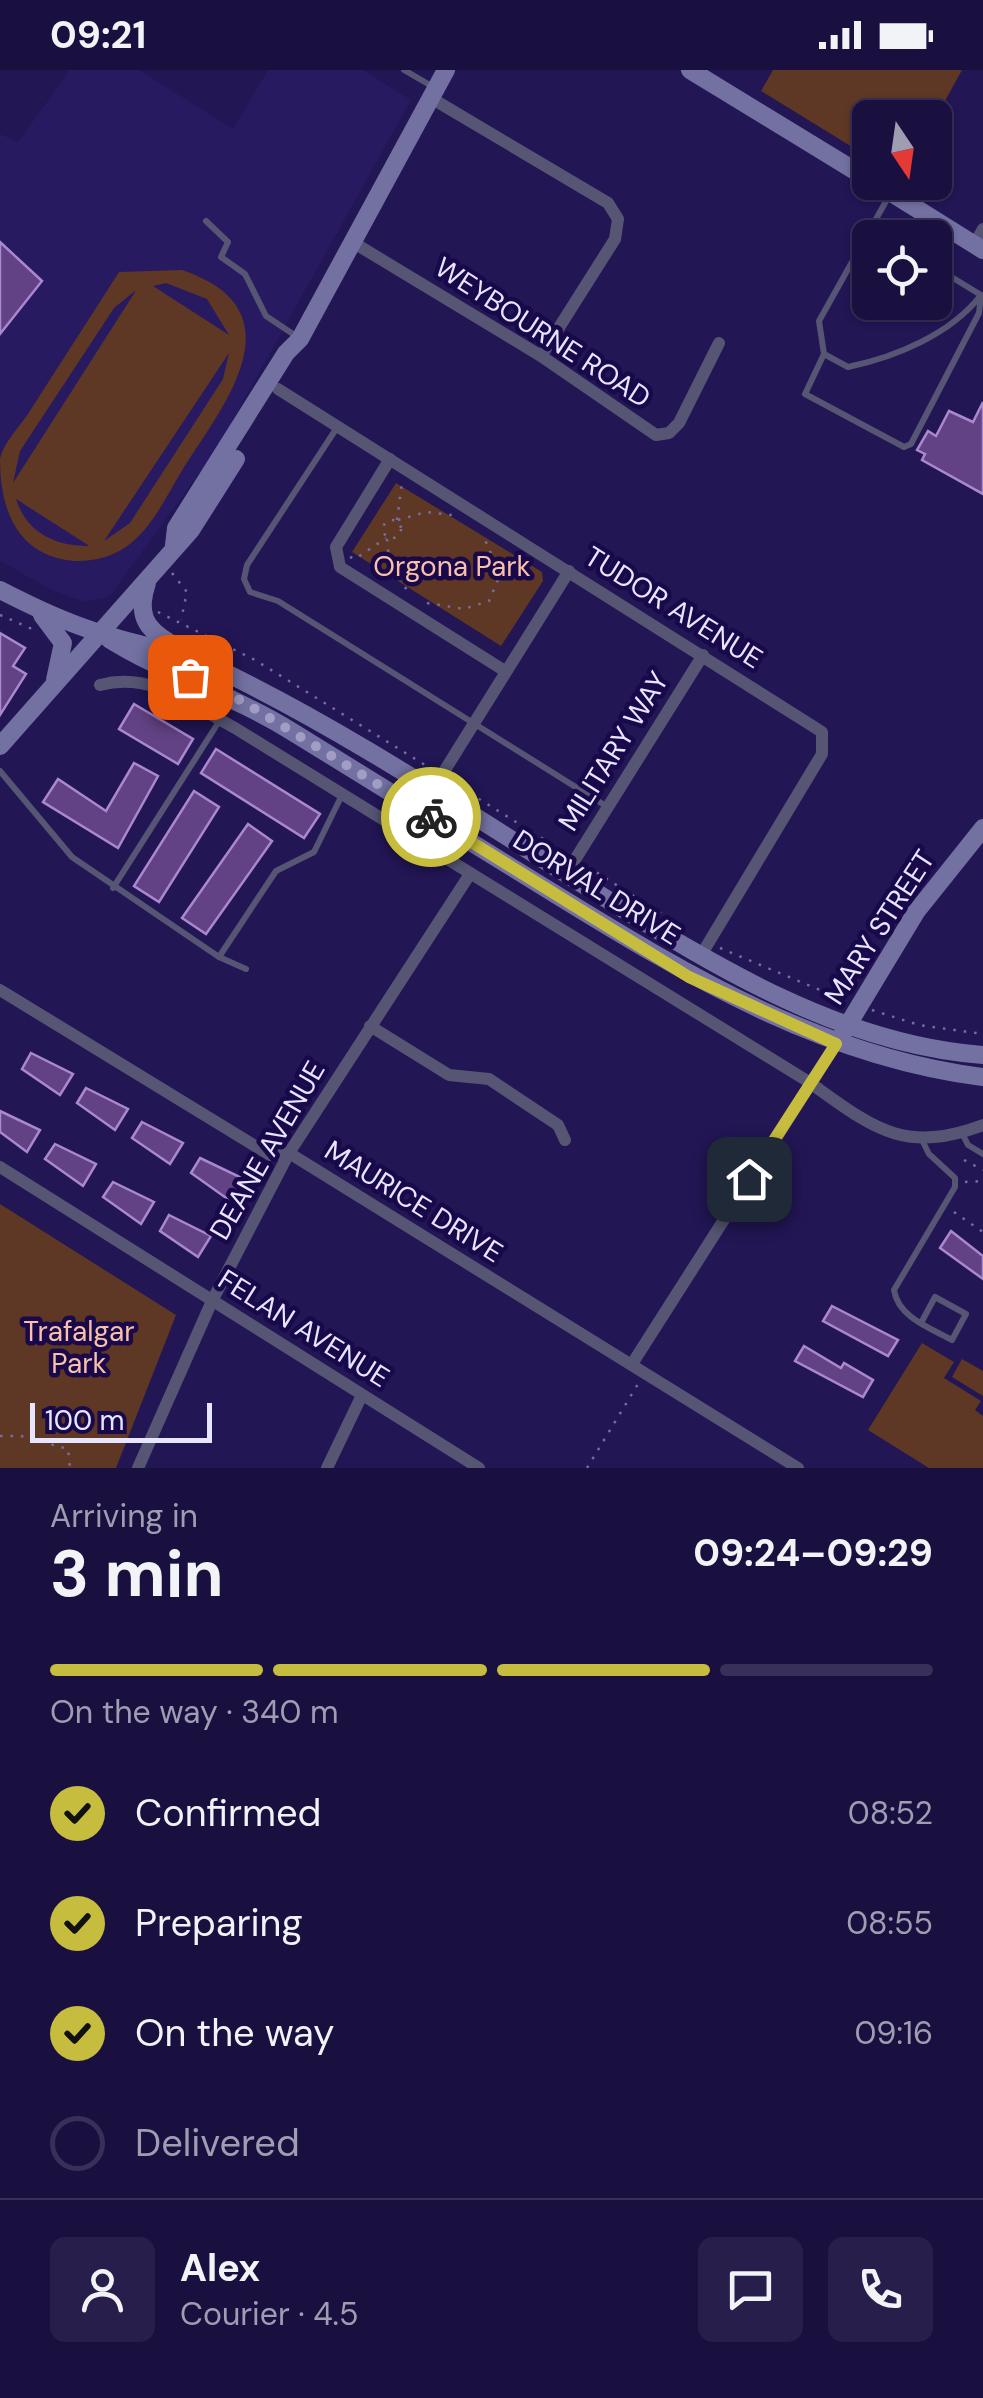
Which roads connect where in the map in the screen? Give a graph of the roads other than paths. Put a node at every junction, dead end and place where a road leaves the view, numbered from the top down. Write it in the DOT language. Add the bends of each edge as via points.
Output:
graph roads {
  1 [pos="404,70"];
  2 [pos="446,70"];
  3 [pos="690,70"];
  4 [pos="434,93"];
  5 [pos="852,169"];
  6 [pos="904,200"];
  7 [pos="206,221"];
  8 [pos="980,241"];
  9 [pos="354,242"];
  10 [pos="852,263"];
  11 [pos="952,276"];
  12 [pos="982,293"];
  13 [pos="300,340"];
  14 [pos="718,343"];
  15 [pos="824,354"];
  16 [pos="540,356"];
  17 [pos="278,390"];
  18 [pos="338,426"];
  19 [pos="390,459"];
  20 [pos="174,546"];
  21 [pos="569,570"];
  22 [pos="152,571"];
  23 [pos="0,590"];
  24 [pos="30,605"];
  25 [pos="100,633"];
  26 [pos="702,654"];
  27 [pos="192,657"];
  28 [pos="505,671"];
  29 [pos="100,685"];
  30 [pos="51,690"];
  31 [pos="220,720"];
  32 [pos="473,722"];
  33 [pos="0,746"];
  34 [pos="0,772"];
  35 [pos="432,790"];
  36 [pos="341,797"];
  37 [pos="607,807"];
  38 [pos="420,810"];
  39 [pos="983,828"];
  40 [pos="470,874"];
  41 [pos="566,874"];
  42 [pos="113,888"];
  43 [pos="218,957"];
  44 [pos="700,957"];
  45 [pos="246,969"];
  46 [pos="0,990"];
  47 [pos="370,1026"];
  48 [pos="848,1026"];
  49 [pos="836,1044"];
  50 [pos="983,1054"];
  51 [pos="983,1076"];
  52 [pos="809,1082"];
  53 [pos="983,1124"];
  54 [pos="962,1132"];
  55 [pos="566,1140"];
  56 [pos="922,1140"];
  57 [pos="289,1153"];
  58 [pos="983,1154"];
  59 [pos="0,1167"];
  60 [pos="212,1300"];
  61 [pos="921,1322"];
  62 [pos="632,1364"];
  63 [pos="362,1395"];
  64 [pos="138,1468"];
  65 [pos="326,1468"];
  66 [pos="480,1468"];
  67 [pos="798,1468"];
  1 -- 4 [label="lane"];
  2 -- 4 [label="main road"];
  3 -- 5 [label="main road"];
  4 -- 9 [label="main road"];
  4 -- 16 [label="street" via="608,203 618,219 615,240"];
  6 -- 8 [label="main road"];
  7 -- 13 [label="lane" via="228,242 221,256 246,274 266,316"];
  9 -- 13 [label="main road"];
  9 -- 16 [label="street, WEYBOURNE ROAD"];
  10 -- 15 [label="lane" via="820,321"];
  11 -- 12 [label="lane"];
  12 -- 15 [label="lane" via="942,331 870,363 848,367"];
  12 -- 15 [label="lane" via="979,313 911,444 805,394"];
  13 -- 17 [label="main road"];
  13 -- 20 [label="main road" via="176,528"];
  14 -- 16 [label="street, WEYBOURNE ROAD" via="679,423 656,435"];
  17 -- 18 [label="street, TUDOR AVENUE"];
  17 -- 20 [label="main road" via="207,508"];
  18 -- 19 [label="street, TUDOR AVENUE"];
  18 -- 32 [label="lane" via="247,566 246,586"];
  19 -- 21 [label="street, TUDOR AVENUE"];
  19 -- 28 [label="street" via="336,547 340,567"];
  20 -- 22 [label="main road"];
  21 -- 26 [label="street, TUDOR AVENUE"];
  21 -- 28 [label="street"];
  22 -- 25 [label="main road"];
  22 -- 27 [label="main road" via="142,602 145,623"];
  23 -- 24 [label="main road, DORVAL DRIVE"];
  24 -- 25 [label="main road, DORVAL DRIVE"];
  24 -- 30 [label="main road" via="63,643"];
  25 -- 27 [label="main road, DORVAL DRIVE"];
  25 -- 30 [label="main road"];
  25 -- 38 [label="main road, DORVAL DRIVE" via="242,701"];
  26 -- 37 [label="street, MILITARY WAY"];
  26 -- 44 [label="street, TUDOR AVENUE" via="818,726 824,743"];
  27 -- 35 [label="main road, DORVAL DRIVE" via="358,743"];
  28 -- 32 [label="street"];
  29 -- 31 [label="street" via="128,678"];
  30 -- 33 [label="main road"];
  31 -- 36 [label="street"];
  31 -- 42 [label="lane"];
  32 -- 35 [label="street"];
  32 -- 37 [label="lane"];
  34 -- 42 [label="lane" via="72,857"];
  35 -- 38 [label="street"];
  35 -- 41 [label="main road, DORVAL DRIVE"];
  36 -- 40 [label="street"];
  36 -- 43 [label="lane" via="314,852 276,871"];
  37 -- 41 [label="street, MILITARY WAY"];
  38 -- 49 [label="main road, DORVAL DRIVE" via="689,977"];
  39 -- 48 [label="main road, MARY STREET" via="916,912"];
  40 -- 47 [label="street, DEANE AVENUE"];
  40 -- 52 [label="street"];
  41 -- 44 [label="main road, DORVAL DRIVE"];
  42 -- 43 [label="lane"];
  43 -- 45 [label="lane"];
  44 -- 48 [label="main road, DORVAL DRIVE"];
  46 -- 57 [label="street, MAURICE DRIVE" via="270,1154"];
  47 -- 55 [label="street" via="449,1075 489,1079 558,1125"];
  47 -- 57 [label="street, DEANE AVENUE"];
  48 -- 49 [label="main road, MARY STREET"];
  48 -- 50 [label="main road, DORVAL DRIVE"];
  49 -- 51 [label="main road, DORVAL DRIVE"];
  49 -- 52 [label="street, MARY STREET"];
  52 -- 56 [label="street" via="876,1130"];
  52 -- 62 [label="street, MARY STREET"];
  53 -- 54 [label="street"];
  54 -- 56 [label="street"];
  54 -- 58 [label="lane"];
  56 -- 61 [label="lane" via="955,1178 894,1290 901,1309"];
  57 -- 60 [label="street, DEANE AVENUE"];
  57 -- 62 [label="street, MAURICE DRIVE"];
  59 -- 60 [label="street, FELAN AVENUE"];
  60 -- 63 [label="street, FELAN AVENUE"];
  60 -- 64 [label="street, DEANE AVENUE"];
  61 -- 61 [label="lane" via="935,1297 966,1314 952,1340"];
  62 -- 67 [label="street, MAURICE DRIVE"];
  63 -- 65 [label="street"];
  63 -- 66 [label="street, FELAN AVENUE"];
}
